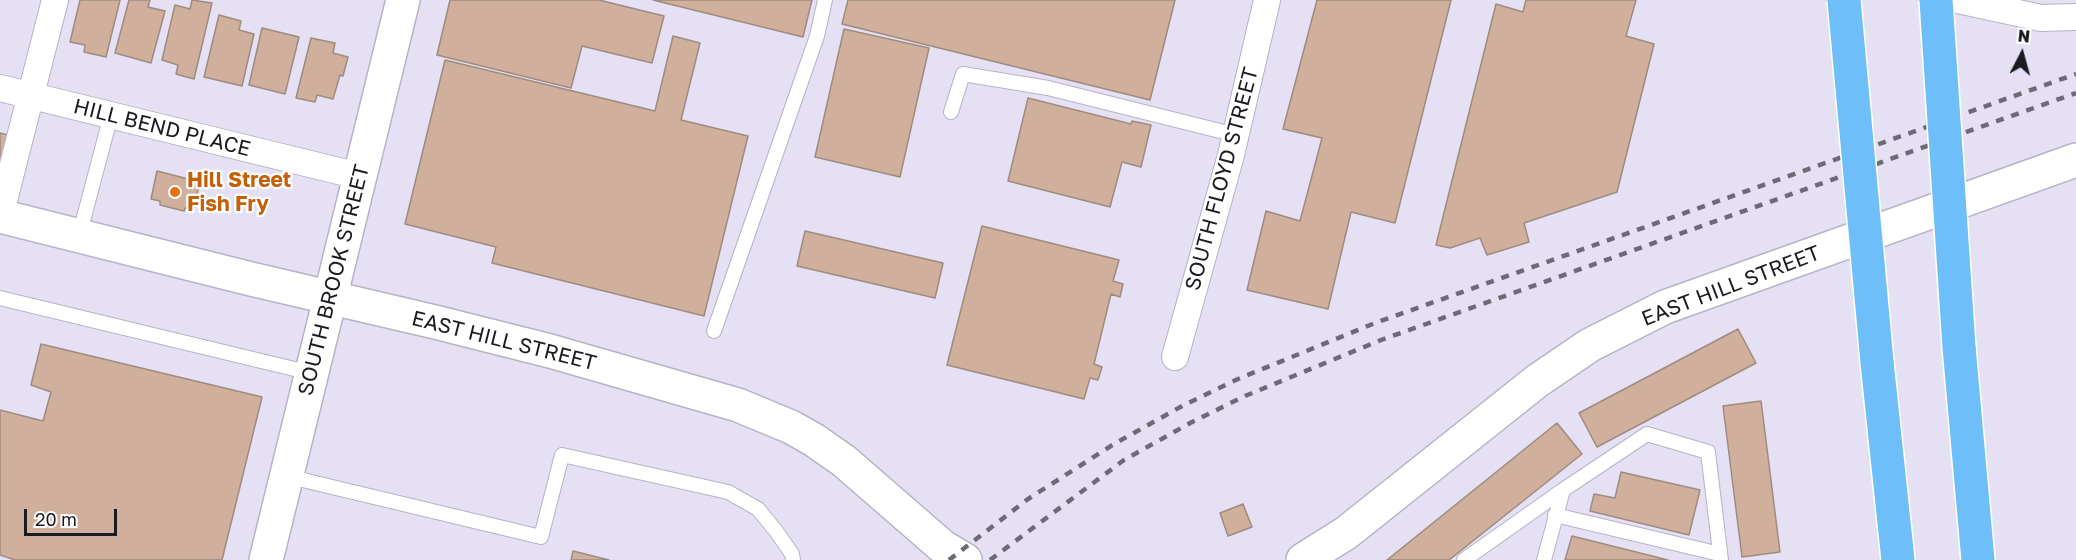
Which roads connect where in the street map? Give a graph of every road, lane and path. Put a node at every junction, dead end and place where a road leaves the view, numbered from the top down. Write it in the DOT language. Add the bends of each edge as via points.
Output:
graph roads {
  1 [pos="55,0"];
  2 [pos="403,0"];
  3 [pos="825,0"];
  4 [pos="1267,0"];
  5 [pos="1844,0"];
  6 [pos="1936,0"];
  7 [pos="1958,0"];
  8 [pos="2031,8"];
  9 [pos="2076,17"];
  10 [pos="0,88"];
  11 [pos="31,96"];
  12 [pos="951,112"];
  13 [pos="111,115"];
  14 [pos="1236,135"];
  15 [pos="2076,160"];
  16 [pos="359,176"];
  17 [pos="0,216"];
  18 [pos="79,236"];
  19 [pos="0,298"];
  20 [pos="330,298"];
  21 [pos="714,331"];
  22 [pos="1175,357"];
  23 [pos="311,373"];
  24 [pos="286,476"];
  25 [pos="1563,490"];
  26 [pos="1556,515"];
  27 [pos="1720,557"];
  28 [pos="266,560"];
  29 [pos="793,560"];
  30 [pos="965,560"];
  31 [pos="1303,560"];
  32 [pos="1464,560"];
  33 [pos="1544,560"];
  34 [pos="1898,560"];
  35 [pos="1978,560"];
  1 -- 11 [label="street"];
  2 -- 16 [label="street, SOUTH BROOK STREET"];
  3 -- 21 [label="lane" via="818,36"];
  4 -- 14 [label="street, SOUTH FLOYD STREET"];
  5 -- 34 [label="highway, bridge"];
  6 -- 35 [label="highway, bridge" via="1959,347"];
  7 -- 8 [label="street"];
  8 -- 9 [label="street" via="2041,18"];
  10 -- 11 [label="street, HILL BEND PLACE"];
  11 -- 13 [label="street, HILL BEND PLACE"];
  11 -- 17 [label="street"];
  12 -- 14 [label="lane" via="963,74 1048,88"];
  13 -- 16 [label="street, HILL BEND PLACE"];
  13 -- 18 [label="lane"];
  14 -- 22 [label="street, SOUTH FLOYD STREET"];
  15 -- 31 [label="street, EAST HILL STREET" via="1665,308 1590,345 1537,381 1346,533"];
  16 -- 20 [label="street, SOUTH BROOK STREET"];
  17 -- 18 [label="street, EAST HILL STREET"];
  18 -- 20 [label="street, EAST HILL STREET"];
  19 -- 23 [label="lane"];
  20 -- 23 [label="street, SOUTH BROOK STREET"];
  20 -- 30 [label="street, EAST HILL STREET" via="550,351 748,409 814,440 844,461 935,541"];
  23 -- 24 [label="street, SOUTH BROOK STREET"];
  24 -- 28 [label="street, SOUTH BROOK STREET"];
  24 -- 29 [label="lane" via="541,537 562,455 728,492 758,509"];
  25 -- 26 [label="lane"];
  25 -- 27 [label="lane" via="1647,434 1708,452"];
  25 -- 32 [label="lane"];
  26 -- 27 [label="lane"];
  26 -- 33 [label="lane"];
}
